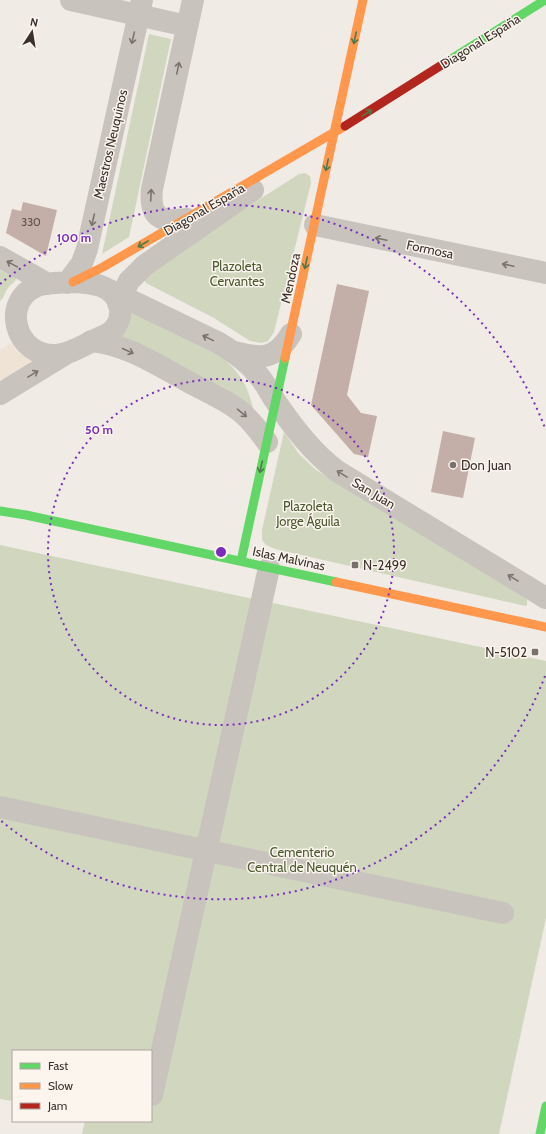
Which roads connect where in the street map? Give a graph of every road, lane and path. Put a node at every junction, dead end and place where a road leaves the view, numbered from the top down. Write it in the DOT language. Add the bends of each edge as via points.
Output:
graph roads {
  1 [pos="71,0"];
  2 [pos="192,0"];
  3 [pos="363,0"];
  4 [pos="545,0"];
  5 [pos="140,8"];
  6 [pos="187,26"];
  7 [pos="334,134"];
  8 [pos="187,219"];
  9 [pos="314,225"];
  10 [pos="0,257"];
  11 [pos="546,273"];
  12 [pos="63,283"];
  13 [pos="115,296"];
  14 [pos="8,325"];
  15 [pos="291,334"];
  16 [pos="91,341"];
  17 [pos="234,352"];
  18 [pos="67,353"];
  19 [pos="0,394"];
  20 [pos="276,402"];
  21 [pos="267,442"];
  22 [pos="0,505"];
  23 [pos="0,511"];
  24 [pos="26,515"];
  25 [pos="241,561"];
  26 [pos="269,568"];
  27 [pos="546,598"];
  28 [pos="546,627"];
  29 [pos="0,808"];
  30 [pos="206,851"];
  31 [pos="504,912"];
  32 [pos="152,1095"];
  33 [pos="546,1106"];
  34 [pos="540,1134"];
  1 -- 5 [label="street"];
  2 -- 6 [label="street"];
  3 -- 7 [label="street, Mendoza, one-way"];
  7 -- 4 [label="street, Diagonal España, one-way"];
  5 -- 6 [label="street"];
  5 -- 12 [label="street, Maestros Neuquinos, one-way" via="87,249 82,262"];
  8 -- 6 [label="street, one-way" via="168,220 158,216 152,209 151,199"];
  7 -- 8 [label="street, Diagonal España"];
  7 -- 9 [label="street, Mendoza, one-way"];
  7 -- 13 [label="street, Diagonal España" via="145,265"];
  8 -- 12 [label="street, Diagonal España, one-way" via="103,267"];
  11 -- 9 [label="street, Formosa, one-way"];
  9 -- 15 [label="street, Mendoza, one-way"];
  12 -- 10 [label="street, one-way"];
  12 -- 13 [label="street, Diagonal España" via="92,284"];
  12 -- 14 [label="street, Diagonal España" via="37,286 28,291 21,298"];
  13 -- 16 [label="street, Diagonal España" via="120,318 117,326 108,334"];
  17 -- 13 [label="street, San Juan, one-way"];
  14 -- 18 [label="street, Diagonal España" via="25,345 33,350 55,355"];
  15 -- 17 [label="street, San Juan" via="284,345 268,355 248,356"];
  15 -- 20 [label="street, Mendoza"];
  16 -- 18 [label="street, Diagonal España"];
  16 -- 21 [label="street, one-way" via="124,348 224,401 248,419"];
  17 -- 20 [label="street, San Juan" via="260,377"];
  19 -- 18 [label="street, Diagonal España, one-way"];
  20 -- 21 [label="street, Mendoza"];
  27 -- 20 [label="street, San Juan, one-way" via="337,471 310,447"];
  21 -- 25 [label="street, Mendoza, one-way"];
  22 -- 24 [label="street, Islas Malvinas"];
  23 -- 24 [label="street, Islas Malvinas"];
  24 -- 25 [label="street, Islas Malvinas"];
  25 -- 26 [label="street, Islas Malvinas"];
  26 -- 28 [label="street, Islas Malvinas"];
  26 -- 30 [label="street"];
  29 -- 30 [label="street"];
  30 -- 31 [label="street"];
  30 -- 32 [label="street"];
  33 -- 34 [label="street"];
}
